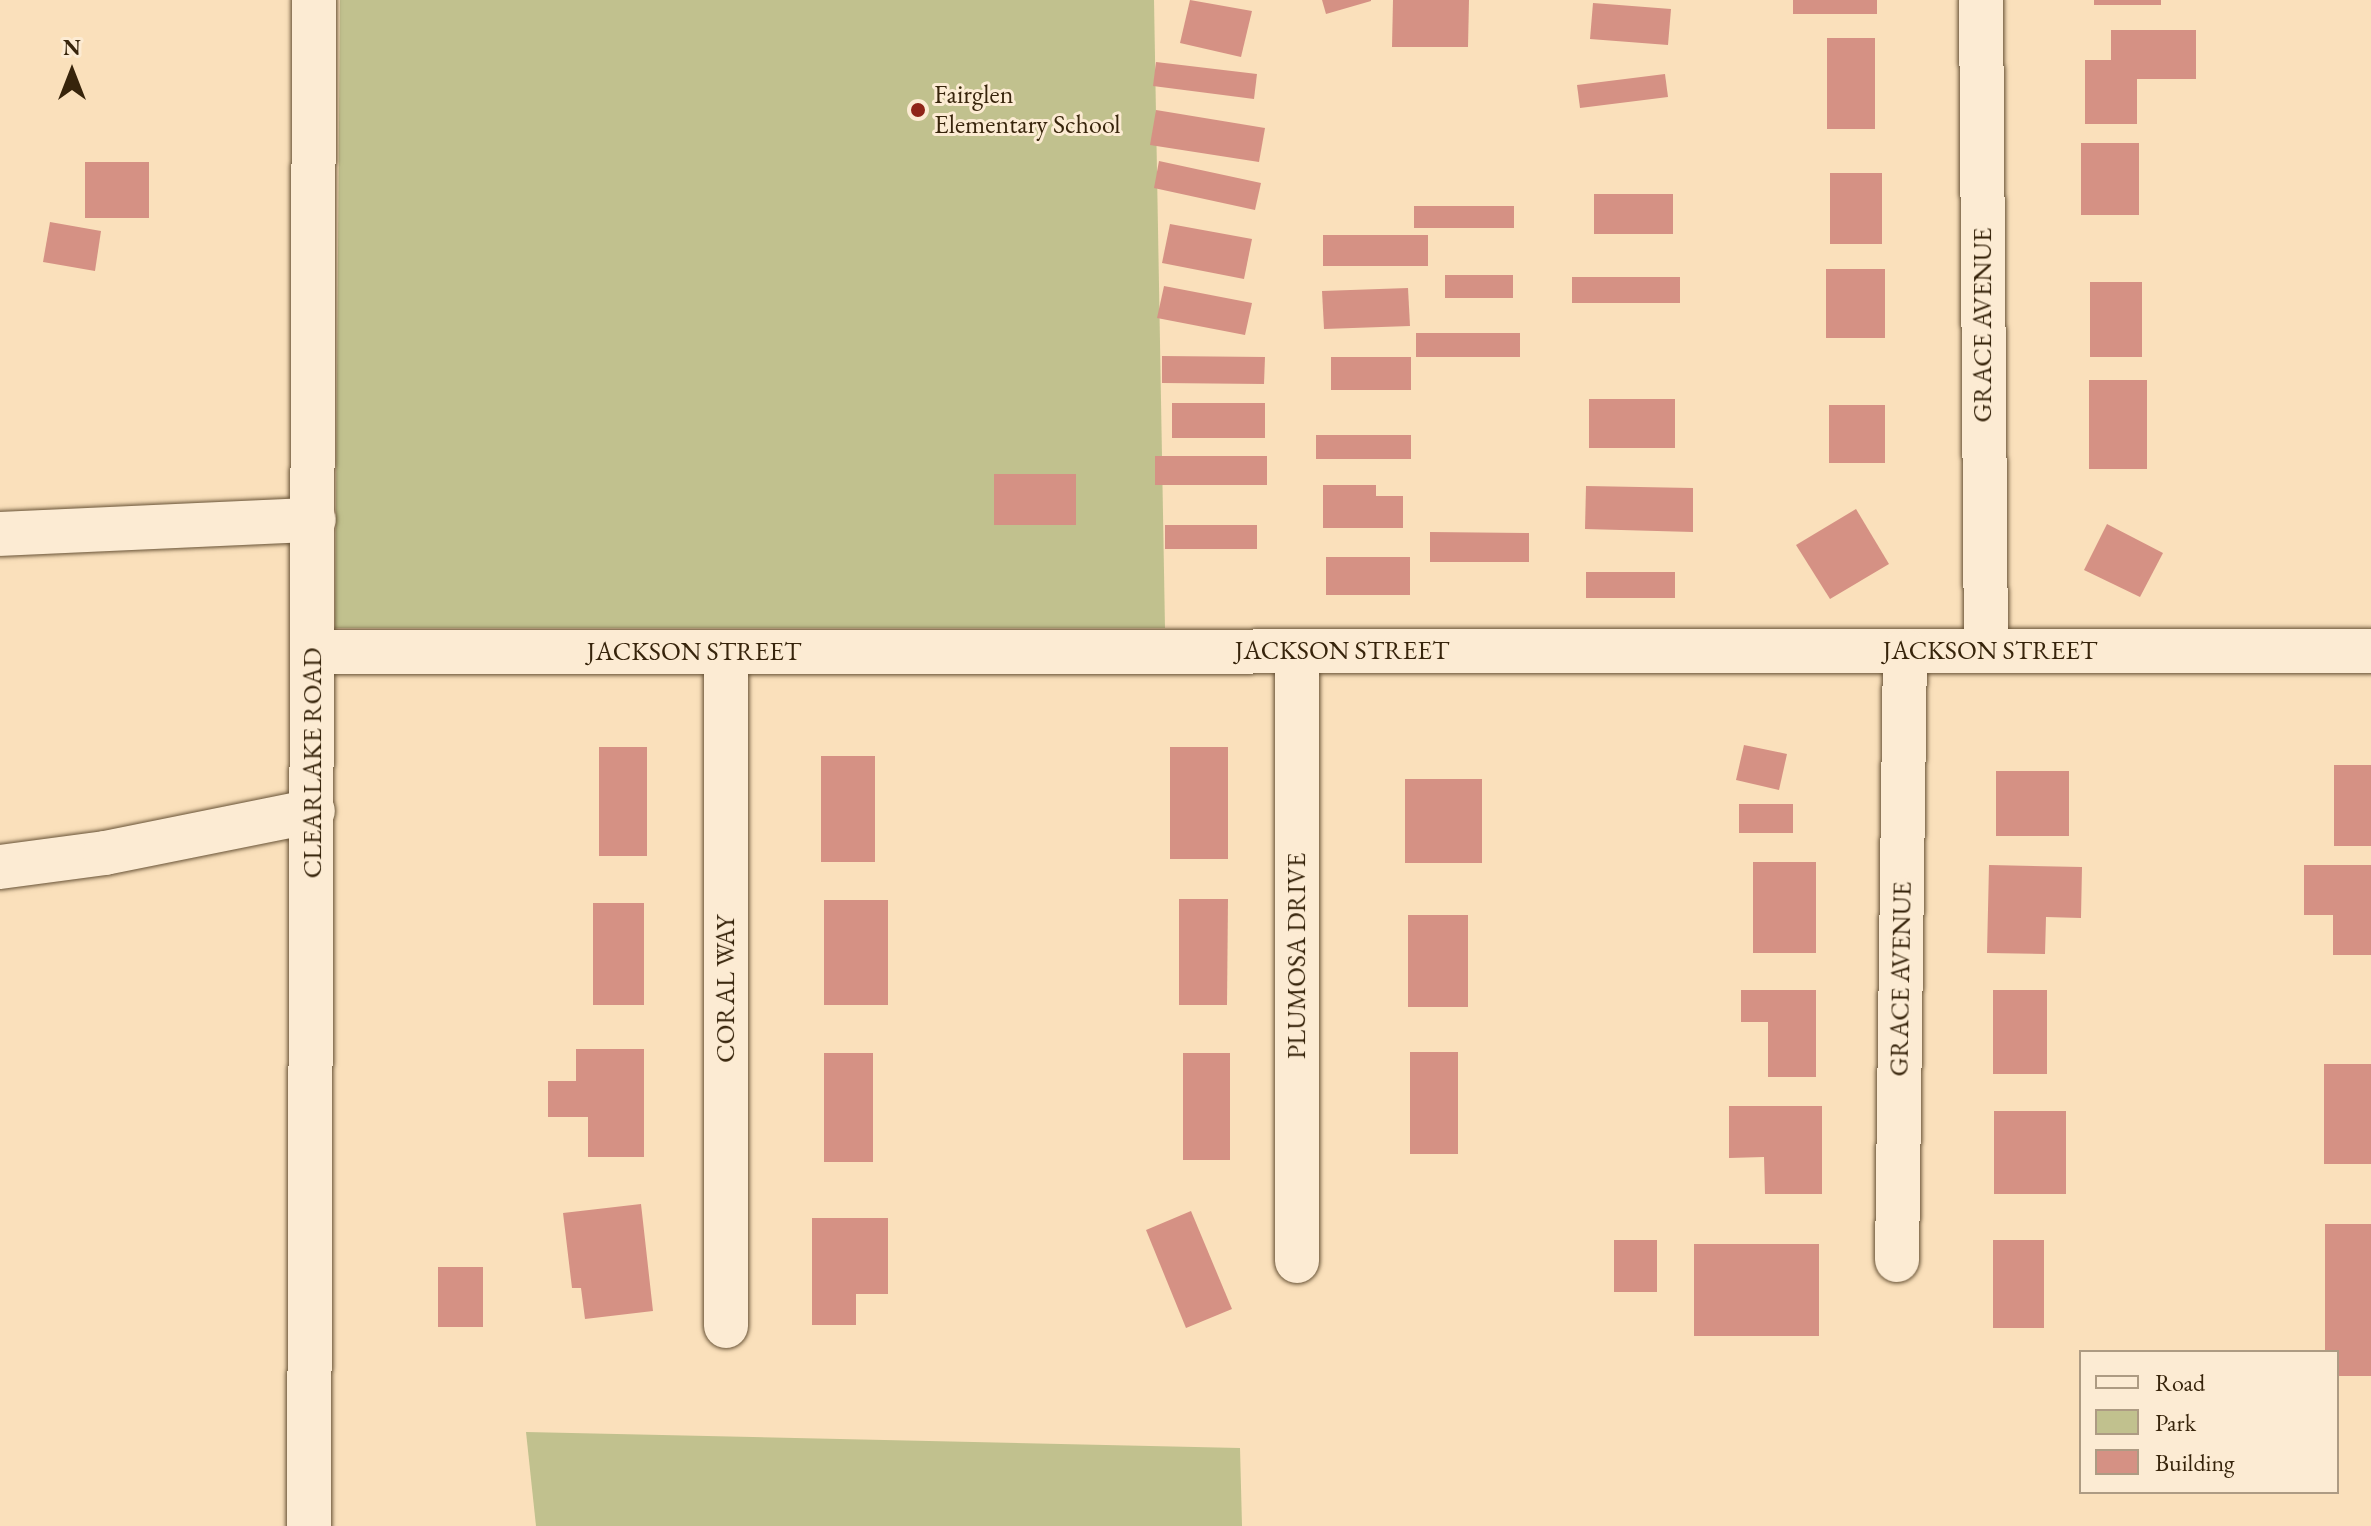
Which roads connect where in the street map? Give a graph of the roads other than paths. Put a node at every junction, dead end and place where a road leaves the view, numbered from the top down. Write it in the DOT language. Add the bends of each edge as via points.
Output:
graph roads {
  1 [pos="314,0"];
  2 [pos="1981,0"];
  3 [pos="314,520"];
  4 [pos="0,534"];
  5 [pos="1905,651"];
  6 [pos="1986,651"];
  7 [pos="2371,651"];
  8 [pos="314,652"];
  9 [pos="726,652"];
  10 [pos="1297,652"];
  11 [pos="313,811"];
  12 [pos="0,867"];
  13 [pos="1897,1260"];
  14 [pos="1297,1261"];
  15 [pos="726,1326"];
  16 [pos="309,1526"];
  1 -- 3 [label="street, CLEARLAKE ROAD"];
  2 -- 6 [label="street, GRACE AVENUE"];
  3 -- 4 [label="street"];
  3 -- 8 [label="street, CLEARLAKE ROAD"];
  5 -- 6 [label="street, JACKSON STREET"];
  5 -- 10 [label="street, JACKSON STREET"];
  5 -- 13 [label="street, GRACE AVENUE"];
  6 -- 7 [label="street, JACKSON STREET"];
  8 -- 9 [label="street, JACKSON STREET"];
  8 -- 11 [label="street, CLEARLAKE ROAD"];
  9 -- 10 [label="street, JACKSON STREET"];
  9 -- 15 [label="street, CORAL WAY"];
  10 -- 14 [label="street, PLUMOSA DRIVE"];
  11 -- 12 [label="street" via="105,853"];
  11 -- 16 [label="street, CLEARLAKE ROAD"];
}
